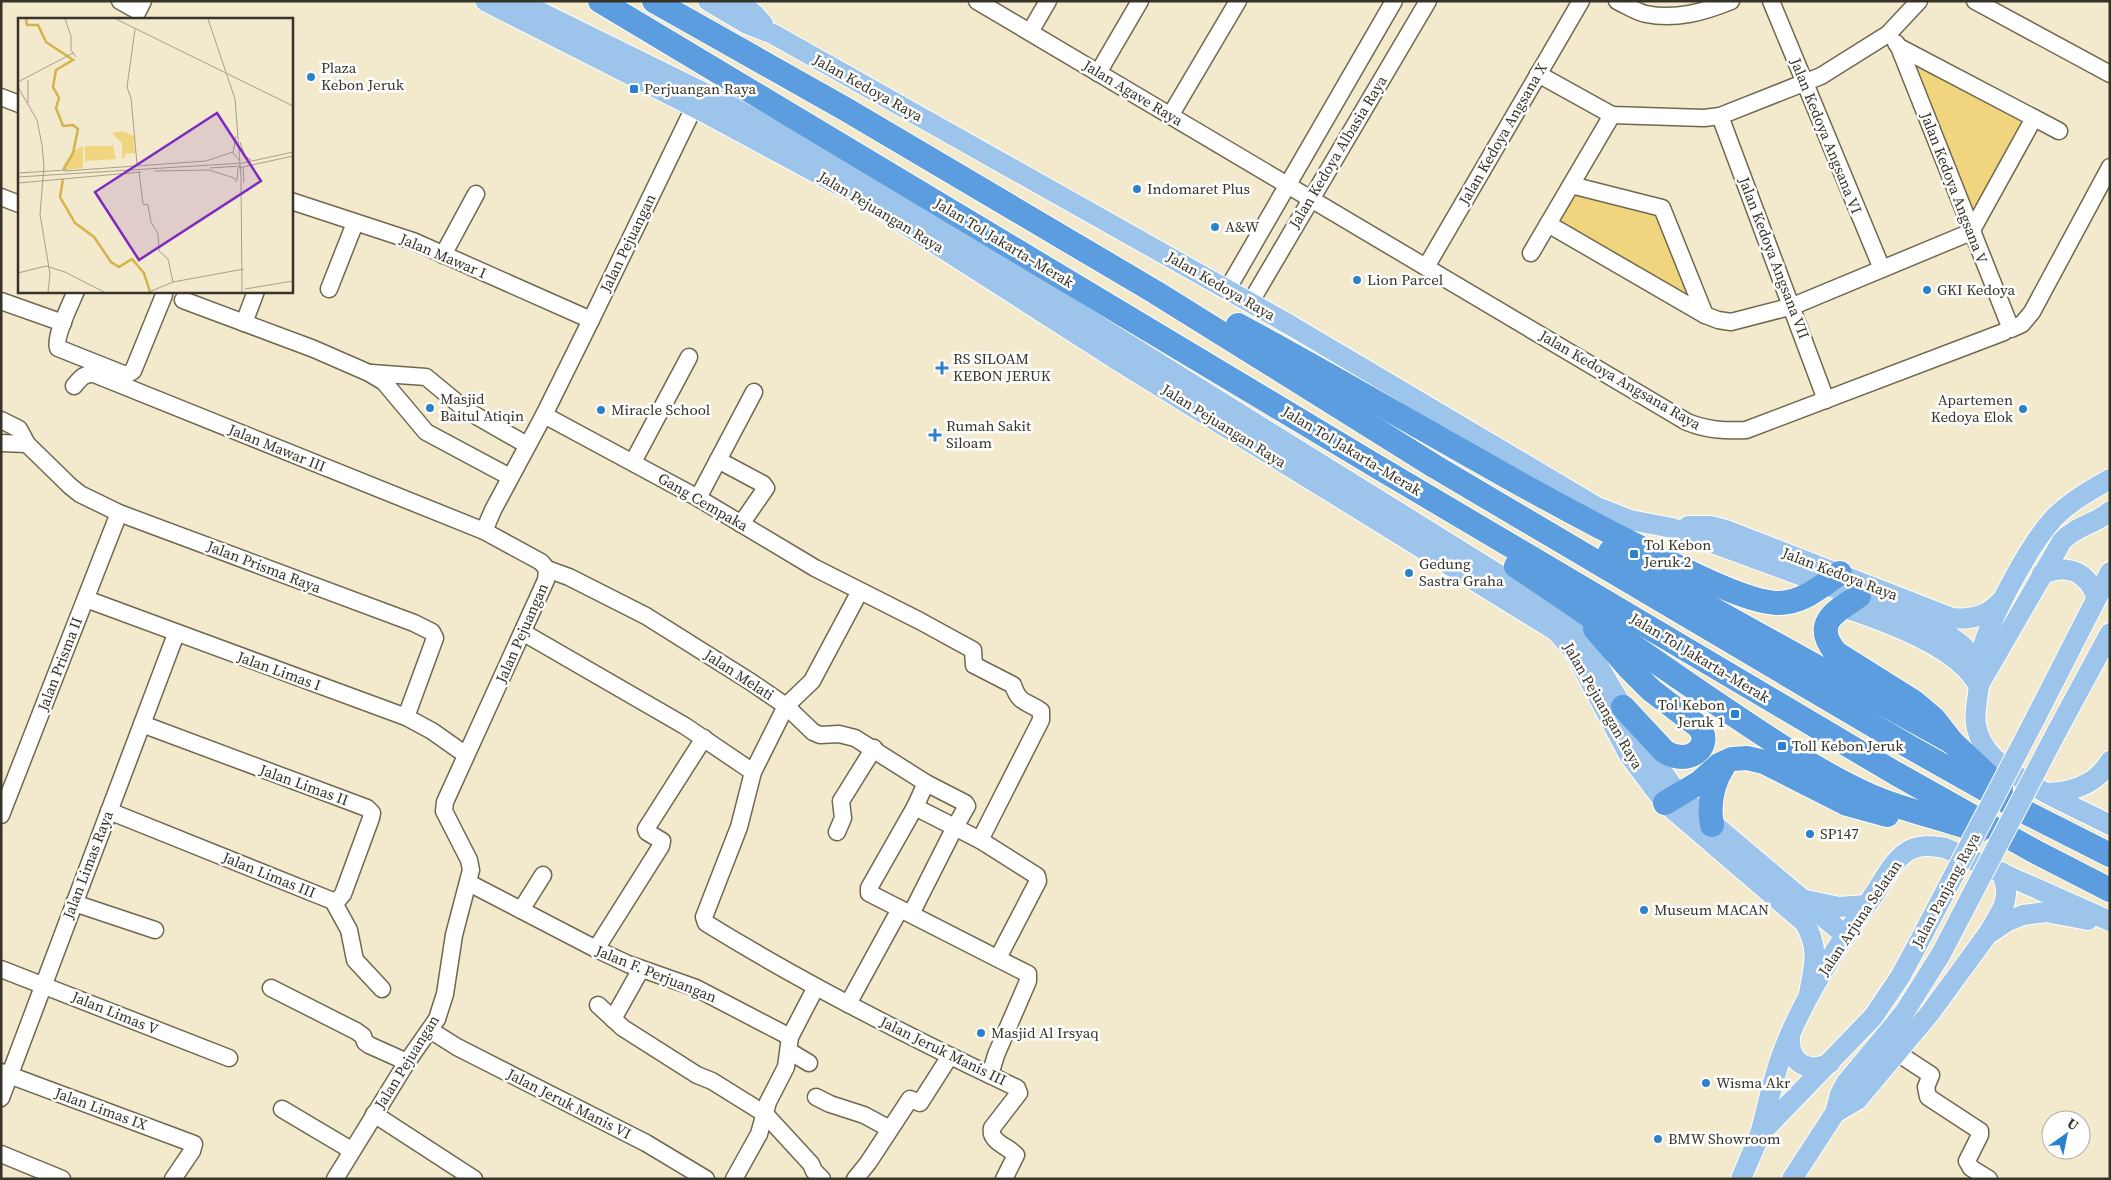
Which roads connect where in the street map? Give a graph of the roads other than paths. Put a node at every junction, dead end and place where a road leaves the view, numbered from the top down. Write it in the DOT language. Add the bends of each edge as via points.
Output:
graph roads {
  1 [pos="120,1"];
  2 [pos="485,1"];
  3 [pos="518,1"];
  4 [pos="600,1"];
  5 [pos="654,1"];
  6 [pos="708,1"];
  7 [pos="738,1"];
  8 [pos="977,1"];
  9 [pos="1048,1"];
  10 [pos="1140,1"];
  11 [pos="1238,1"];
  12 [pos="1394,1"];
  13 [pos="1428,1"];
  14 [pos="1581,1"];
  15 [pos="1617,1"];
  16 [pos="1731,1"];
  17 [pos="1771,1"];
  18 [pos="1920,1"];
  19 [pos="1975,1"];
  20 [pos="752,7"];
  21 [pos="141,10"];
  22 [pos="1030,32"];
  23 [pos="773,34"];
  24 [pos="1888,34"];
  25 [pos="1899,47"];
  26 [pos="1098,72"];
  27 [pos="1538,74"];
  28 [pos="2110,74"];
  29 [pos="1804,84"];
  30 [pos="1,97"];
  31 [pos="697,100"];
  32 [pos="18,104"];
  33 [pos="1612,115"];
  34 [pos="1170,116"];
  35 [pos="1720,116"];
  36 [pos="2034,118"];
  37 [pos="2059,131"];
  38 [pos="2110,167"];
  39 [pos="1288,185"];
  40 [pos="1571,185"];
  41 [pos="476,194"];
  42 [pos="1,198"];
  43 [pos="1311,199"];
  44 [pos="292,201"];
  45 [pos="18,204"];
  46 [pos="355,223"];
  47 [pos="1548,224"];
  48 [pos="1971,232"];
  49 [pos="1531,253"];
  50 [pos="443,255"];
  51 [pos="1426,266"];
  52 [pos="1882,269"];
  53 [pos="329,289"];
  54 [pos="1228,290"];
  55 [pos="76,292"];
  56 [pos="256,292"];
  57 [pos="1156,292"];
  58 [pos="164,295"];
  59 [pos="183,300"];
  60 [pos="1,301"];
  61 [pos="1250,303"];
  62 [pos="1792,306"];
  63 [pos="1705,315"];
  64 [pos="591,320"];
  65 [pos="63,323"];
  66 [pos="244,323"];
  67 [pos="2007,330"];
  68 [pos="689,357"];
  69 [pos="369,373"];
  70 [pos="74,386"];
  71 [pos="754,392"];
  72 [pos="1826,400"];
  73 [pos="544,415"];
  74 [pos="1,420"];
  75 [pos="1,443"];
  76 [pos="27,444"];
  77 [pos="527,445"];
  78 [pos="718,460"];
  79 [pos="633,462"];
  80 [pos="1376,466"];
  81 [pos="1434,466"];
  82 [pos="510,477"];
  83 [pos="2110,479"];
  84 [pos="2090,491"];
  85 [pos="698,498"];
  86 [pos="2110,500"];
  87 [pos="2110,511"];
  88 [pos="119,514"];
  89 [pos="742,524"];
  90 [pos="484,530"];
  91 [pos="547,569"];
  92 [pos="2110,572"];
  93 [pos="2042,574"];
  94 [pos="1833,578"];
  95 [pos="860,591"];
  96 [pos="2097,598"];
  97 [pos="86,600"];
  98 [pos="2003,600"];
  99 [pos="1850,601"];
  100 [pos="1569,602"];
  101 [pos="524,633"];
  102 [pos="2110,633"];
  103 [pos="176,634"];
  104 [pos="1978,664"];
  105 [pos="1979,685"];
  106 [pos="786,706"];
  107 [pos="1623,707"];
  108 [pos="406,717"];
  109 [pos="142,724"];
  110 [pos="704,738"];
  111 [pos="1952,742"];
  112 [pos="874,748"];
  113 [pos="466,755"];
  114 [pos="2110,761"];
  115 [pos="1727,762"];
  116 [pos="753,772"];
  117 [pos="926,783"];
  118 [pos="2048,792"];
  119 [pos="1672,799"];
  120 [pos="915,807"];
  121 [pos="109,811"];
  122 [pos="2026,813"];
  123 [pos="1,815"];
  124 [pos="1941,820"];
  125 [pos="1712,825"];
  126 [pos="2110,825"];
  127 [pos="955,827"];
  128 [pos="837,832"];
  129 [pos="980,840"];
  130 [pos="2034,851"];
  131 [pos="2110,855"];
  132 [pos="2001,872"];
  133 [pos="544,875"];
  134 [pos="469,883"];
  135 [pos="2110,890"];
  136 [pos="1802,899"];
  137 [pos="333,901"];
  138 [pos="74,903"];
  139 [pos="1866,905"];
  140 [pos="521,910"];
  141 [pos="905,912"];
  142 [pos="2110,921"];
  143 [pos="2110,925"];
  144 [pos="155,930"];
  145 [pos="1987,935"];
  146 [pos="1846,936"];
  147 [pos="596,949"];
  148 [pos="998,958"];
  149 [pos="1,969"];
  150 [pos="641,969"];
  151 [pos="43,984"];
  152 [pos="816,987"];
  153 [pos="271,988"];
  154 [pos="382,990"];
  155 [pos="1809,994"];
  156 [pos="848,1004"];
  157 [pos="598,1005"];
  158 [pos="613,1019"];
  159 [pos="430,1030"];
  160 [pos="1790,1035"];
  161 [pos="790,1044"];
  162 [pos="1896,1052"];
  163 [pos="950,1056"];
  164 [pos="229,1058"];
  165 [pos="407,1062"];
  166 [pos="809,1062"];
  167 [pos="1830,1063"];
  168 [pos="6,1074"];
  169 [pos="990,1075"];
  170 [pos="816,1097"];
  171 [pos="1,1098"];
  172 [pos="282,1109"];
  173 [pos="1834,1113"];
  174 [pos="374,1114"];
  175 [pos="764,1114"];
  176 [pos="890,1129"];
  177 [pos="1760,1134"];
  178 [pos="351,1150"];
  179 [pos="1,1154"];
  180 [pos="62,1179"];
  181 [pos="173,1179"];
  182 [pos="335,1179"];
  183 [pos="474,1179"];
  184 [pos="706,1179"];
  185 [pos="734,1179"];
  186 [pos="822,1179"];
  187 [pos="856,1179"];
  188 [pos="1004,1179"];
  189 [pos="1741,1179"];
  190 [pos="1792,1179"];
  191 [pos="1989,1179"];
  1 -- 21 [label="street"];
  2 -- 31 [label="main road, Jalan Pejuangan Raya"];
  3 -- 31 [label="main road, Jalan Pejuangan Raya"];
  4 -- 80 [label="highway, Jalan Tol Jakarta–Merak"];
  5 -- 57 [label="highway, Jalan Tol Jakarta–Merak"];
  6 -- 23 [label="main road, Jalan Kedoya Raya" via="747,24"];
  7 -- 20 [label="main road, Jalan Kedoya Raya"];
  8 -- 22 [label="street, Jalan Agave Raya"];
  9 -- 22 [label="street"];
  10 -- 26 [label="street"];
  11 -- 34 [label="street"];
  12 -- 39 [label="street, Jalan Kedoya Albasia Raya"];
  13 -- 43 [label="street, Jalan Kedoya Albasia Raya"];
  14 -- 27 [label="street, Jalan Kedoya Angsana X"];
  15 -- 16 [label="street" via="1644,14 1673,17 1699,13"];
  17 -- 29 [label="street, Jalan Kedoya Angsana VI"];
  18 -- 24 [label="street"];
  19 -- 28 [label="street"];
  20 -- 23 [label="main road, Jalan Kedoya Raya"];
  22 -- 26 [label="street, Jalan Agave Raya"];
  23 -- 54 [label="main road, Jalan Kedoya Raya"];
  24 -- 25 [label="street"];
  24 -- 29 [label="street"];
  25 -- 36 [label="street"];
  25 -- 48 [label="street, Jalan Kedoya Angsana V"];
  26 -- 34 [label="street, Jalan Agave Raya"];
  27 -- 33 [label="street"];
  27 -- 51 [label="street, Jalan Kedoya Angsana X"];
  29 -- 35 [label="street"];
  29 -- 52 [label="street, Jalan Kedoya Angsana VI"];
  30 -- 32 [label="street"];
  31 -- 64 [label="street, Jalan Pejuangan"];
  31 -- 107 [label="main road, Jalan Pejuangan Raya" via="729,105 875,187 1540,600 1558,612 1580,635"];
  31 -- 119 [label="main road, Jalan Pejuangan Raya" via="867,200 1116,360 1556,631 1574,651 1643,776"];
  33 -- 35 [label="street"];
  33 -- 40 [label="street"];
  34 -- 39 [label="street, Jalan Agave Raya"];
  35 -- 62 [label="street, Jalan Kedoya Angsana VII"];
  36 -- 37 [label="street"];
  36 -- 48 [label="street"];
  38 -- 67 [label="street, Jalan Kedoya Angsana Raya" via="2032,312 2022,324"];
  39 -- 43 [label="street, Jalan Kedoya Angsana Raya"];
  39 -- 54 [label="street, Jalan Kedoya Albasia Raya"];
  40 -- 47 [label="street"];
  40 -- 63 [label="street" via="1662,208"];
  41 -- 50 [label="street"];
  42 -- 45 [label="street"];
  43 -- 51 [label="street, Jalan Kedoya Angsana Raya"];
  43 -- 61 [label="street, Jalan Kedoya Albasia Raya"];
  44 -- 46 [label="street, Jalan Mawar I"];
  46 -- 50 [label="street, Jalan Mawar I" via="413,241"];
  46 -- 53 [label="street"];
  47 -- 49 [label="street"];
  47 -- 63 [label="street"];
  48 -- 52 [label="street"];
  48 -- 67 [label="street, Jalan Kedoya Angsana V"];
  50 -- 64 [label="street, Jalan Mawar I"];
  51 -- 72 [label="street, Jalan Kedoya Angsana Raya" via="1687,422 1703,428 1746,430"];
  52 -- 62 [label="street"];
  54 -- 61 [label="main road, Jalan Kedoya Raya"];
  55 -- 65 [label="street"];
  56 -- 66 [label="street"];
  57 -- 81 [label="highway, Jalan Tol Jakarta–Merak"];
  57 -- 94 [label="highway" via="1229,321 1522,485 1710,581 1758,600 1776,603 1796,601"];
  58 -- 65 [label="street" via="133,371 126,375 58,348 56,344"];
  59 -- 66 [label="street"];
  60 -- 65 [label="street"];
  61 -- 94 [label="main road, Jalan Kedoya Raya" via="1597,507 1630,520 1672,528"];
  62 -- 63 [label="street" via="1731,322"];
  62 -- 72 [label="street, Jalan Kedoya Angsana VII"];
  64 -- 73 [label="street, Jalan Pejuangan"];
  66 -- 69 [label="street"];
  67 -- 72 [label="street, Jalan Kedoya Angsana Raya"];
  68 -- 79 [label="street"];
  69 -- 77 [label="street" via="426,377 466,410"];
  69 -- 82 [label="street" via="384,382 426,432"];
  70 -- 90 [label="street, Jalan Mawar III" via="82,377 94,374"];
  71 -- 78 [label="street"];
  73 -- 77 [label="street, Jalan Pejuangan"];
  73 -- 79 [label="street, Gang Cempaka"];
  74 -- 76 [label="street, Jalan Prisma Raya" via="19,429"];
  75 -- 76 [label="street"];
  76 -- 88 [label="street, Jalan Prisma Raya" via="80,494"];
  77 -- 82 [label="street, Jalan Pejuangan"];
  78 -- 85 [label="street"];
  78 -- 89 [label="street" via="766,488"];
  79 -- 85 [label="street, Gang Cempaka"];
  80 -- 100 [label="highway" via="1416,501"];
  80 -- 130 [label="highway, Jalan Tol Jakarta–Merak" via="1895,774"];
  81 -- 111 [label="highway" via="1638,566"];
  81 -- 122 [label="highway, Jalan Tol Jakarta–Merak"];
  82 -- 90 [label="street, Jalan Pejuangan"];
  83 -- 84 [label="main road"];
  84 -- 86 [label="main road" via="2101,493"];
  84 -- 98 [label="main road" via="2049,523"];
  85 -- 89 [label="street, Gang Cempaka"];
  87 -- 93 [label="main road" via="2068,534"];
  88 -- 97 [label="street, Jalan Prisma II"];
  88 -- 108 [label="street, Jalan Prisma Raya" via="432,632 435,638"];
  89 -- 95 [label="street, Gang Cempaka"];
  90 -- 91 [label="street, Jalan Pejuangan" via="535,557"];
  91 -- 101 [label="street, Jalan Pejuangan" via="544,587"];
  91 -- 106 [label="street, Jalan Melati" via="646,616"];
  92 -- 96 [label="main road, Jalan Panjang Raya"];
  93 -- 96 [label="main road" via="2065,569 2076,572 2086,578"];
  93 -- 105 [label="main road"];
  94 -- 98 [label="main road, Jalan Kedoya Raya" via="1952,618 1975,618 1986,614"];
  94 -- 99 [label="main road, Jalan Kedoya Raya"];
  95 -- 106 [label="street" via="812,681"];
  95 -- 129 [label="street, Gang Cempaka" via="973,650 974,666 1013,685 1016,696 1042,715"];
  96 -- 167 [label="main road, Jalan Panjang Raya, bridge" via="1900,977 1873,1017"];
  97 -- 103 [label="street, Jalan Limas I"];
  97 -- 123 [label="street, Jalan Prisma II"];
  98 -- 104 [label="main road"];
  99 -- 104 [label="main road, Jalan Kedoya Raya" via="1905,614 1946,634 1962,645"];
  99 -- 105 [label="main road" via="1876,618 1934,646 1964,666"];
  99 -- 111 [label="highway" via="1828,619 1825,630 1827,642 1836,653 1914,702 1934,719"];
  100 -- 107 [label="highway" via="1645,684 1703,731 1703,741 1694,755 1688,758 1669,755"];
  100 -- 124 [label="highway" via="1811,765 1871,796"];
  101 -- 110 [label="street"];
  101 -- 113 [label="street, Jalan Pejuangan"];
  102 -- 173 [label="main road, Jalan Panjang Raya, bridge" via="1941,954 1904,1013 1846,1083"];
  103 -- 108 [label="street, Jalan Limas I"];
  103 -- 109 [label="street, Jalan Limas Raya"];
  104 -- 105 [label="main road"];
  105 -- 118 [label="main road" via="1975,724 1987,750 2000,764"];
  106 -- 112 [label="street, Jalan Melati" via="820,735 839,734"];
  106 -- 116 [label="street"];
  107 -- 119 [label="main road, Jalan Pejuangan Raya" via="1656,763"];
  108 -- 113 [label="street, Jalan Limas I"];
  109 -- 121 [label="street, Jalan Limas Raya"];
  109 -- 137 [label="street, Jalan Limas II" via="367,808 372,813 371,818 343,894"];
  110 -- 116 [label="street"];
  110 -- 147 [label="street" via="646,829 662,841 661,846"];
  111 -- 122 [label="highway"];
  112 -- 117 [label="street, Jalan Melati"];
  112 -- 128 [label="street" via="841,801 843,818"];
  113 -- 134 [label="street, Jalan Pejuangan" via="444,811 469,860"];
  114 -- 118 [label="main road" via="2088,783 2075,789"];
  115 -- 119 [label="highway"];
  115 -- 124 [label="highway" via="1742,758 1764,762 1847,804 1870,812"];
  115 -- 125 [label="highway" via="1711,794"];
  116 -- 152 [label="street, Jalan Jeruk Manis III" via="739,827 704,917 706,923 728,937"];
  117 -- 120 [label="street"];
  117 -- 127 [label="street, Jalan Melati" via="967,806"];
  118 -- 126 [label="main road"];
  119 -- 125 [label="main road, Jalan Pejuangan Raya"];
  119 -- 155 [label="main road, Jalan Pejuangan Raya" via="1805,922 1816,955"];
  120 -- 127 [label="street"];
  120 -- 141 [label="street" via="869,888 869,893"];
  121 -- 137 [label="street, Jalan Limas III"];
  121 -- 138 [label="street, Jalan Limas Raya"];
  122 -- 131 [label="highway, Jalan Tol Jakarta–Merak"];
  124 -- 130 [label="highway"];
  125 -- 136 [label="main road, Jalan Pejuangan Raya"];
  127 -- 129 [label="street"];
  127 -- 141 [label="street"];
  129 -- 148 [label="street" via="1030,870 1038,881"];
  130 -- 135 [label="highway, Jalan Tol Jakarta–Merak"];
  132 -- 139 [label="main road, Jalan Arjuna Selatan" via="1945,848 1919,847 1899,858"];
  132 -- 142 [label="main road, Jalan Arjuna Selatan"];
  132 -- 145 [label="main road" via="2007,895"];
  133 -- 140 [label="street"];
  134 -- 140 [label="street, Jalan F. Perjuangan"];
  134 -- 159 [label="street, Jalan Pejuangan" via="454,935 445,994"];
  136 -- 139 [label="main road" via="1839,907"];
  136 -- 146 [label="main road, Jalan Pejuangan Raya"];
  137 -- 154 [label="street, Jalan Limas III" via="349,930 355,960"];
  138 -- 144 [label="street"];
  138 -- 151 [label="street, Jalan Limas Raya"];
  139 -- 146 [label="main road, Jalan Arjuna Selatan"];
  140 -- 147 [label="street, Jalan F. Perjuangan"];
  141 -- 148 [label="street"];
  141 -- 156 [label="street"];
  143 -- 145 [label="main road" via="2046,912 2008,921"];
  145 -- 162 [label="main road" via="1930,1013"];
  146 -- 155 [label="main road, Jalan Arjuna Selatan"];
  147 -- 150 [label="street, Jalan F. Perjuangan"];
  148 -- 169 [label="street" via="1029,977"];
  149 -- 151 [label="street, Jalan Limas V"];
  150 -- 158 [label="street"];
  150 -- 161 [label="street, Jalan F. Perjuangan" via="696,988"];
  151 -- 164 [label="street, Jalan Limas V"];
  151 -- 168 [label="street, Jalan Limas Raya"];
  152 -- 156 [label="street, Jalan Jeruk Manis III"];
  152 -- 161 [label="street"];
  153 -- 165 [label="street" via="356,1031 369,1045"];
  155 -- 160 [label="main road, Jalan Arjuna Selatan"];
  156 -- 163 [label="street, Jalan Jeruk Manis III"];
  157 -- 158 [label="street"];
  158 -- 175 [label="street" via="622,1028"];
  159 -- 165 [label="street, Jalan Pejuangan"];
  159 -- 184 [label="street, Jalan Jeruk Manis VI" via="646,1143"];
  160 -- 167 [label="main road" via="1789,1046 1800,1064 1815,1068"];
  160 -- 177 [label="main road, Jalan Arjuna Selatan" via="1777,1067"];
  161 -- 166 [label="street, Jalan F. Perjuangan"];
  161 -- 175 [label="street" via="786,1067"];
  162 -- 173 [label="main road" via="1857,1100"];
  162 -- 191 [label="street" via="1931,1075 1926,1087 1928,1096 1980,1131 1967,1161 1971,1168"];
  163 -- 169 [label="street, Jalan Jeruk Manis III"];
  163 -- 176 [label="street" via="921,1102 910,1099"];
  165 -- 174 [label="street, Jalan Pejuangan"];
  167 -- 177 [label="main road, Jalan Panjang Raya"];
  168 -- 171 [label="street, Jalan Limas Raya"];
  168 -- 181 [label="street, Jalan Limas IX" via="194,1144"];
  169 -- 188 [label="street, Jalan Jeruk Manis III" via="1019,1090 991,1133 1016,1155"];
  170 -- 176 [label="street" via="864,1115"];
  172 -- 178 [label="street"];
  173 -- 190 [label="main road, Jalan Panjang Raya"];
  174 -- 178 [label="street, Jalan Pejuangan"];
  174 -- 183 [label="street"];
  175 -- 185 [label="street" via="759,1134"];
  175 -- 186 [label="street"];
  176 -- 187 [label="street"];
  177 -- 189 [label="main road, Jalan Panjang Raya"];
  178 -- 182 [label="street, Jalan Pejuangan"];
  179 -- 180 [label="street"];
}
